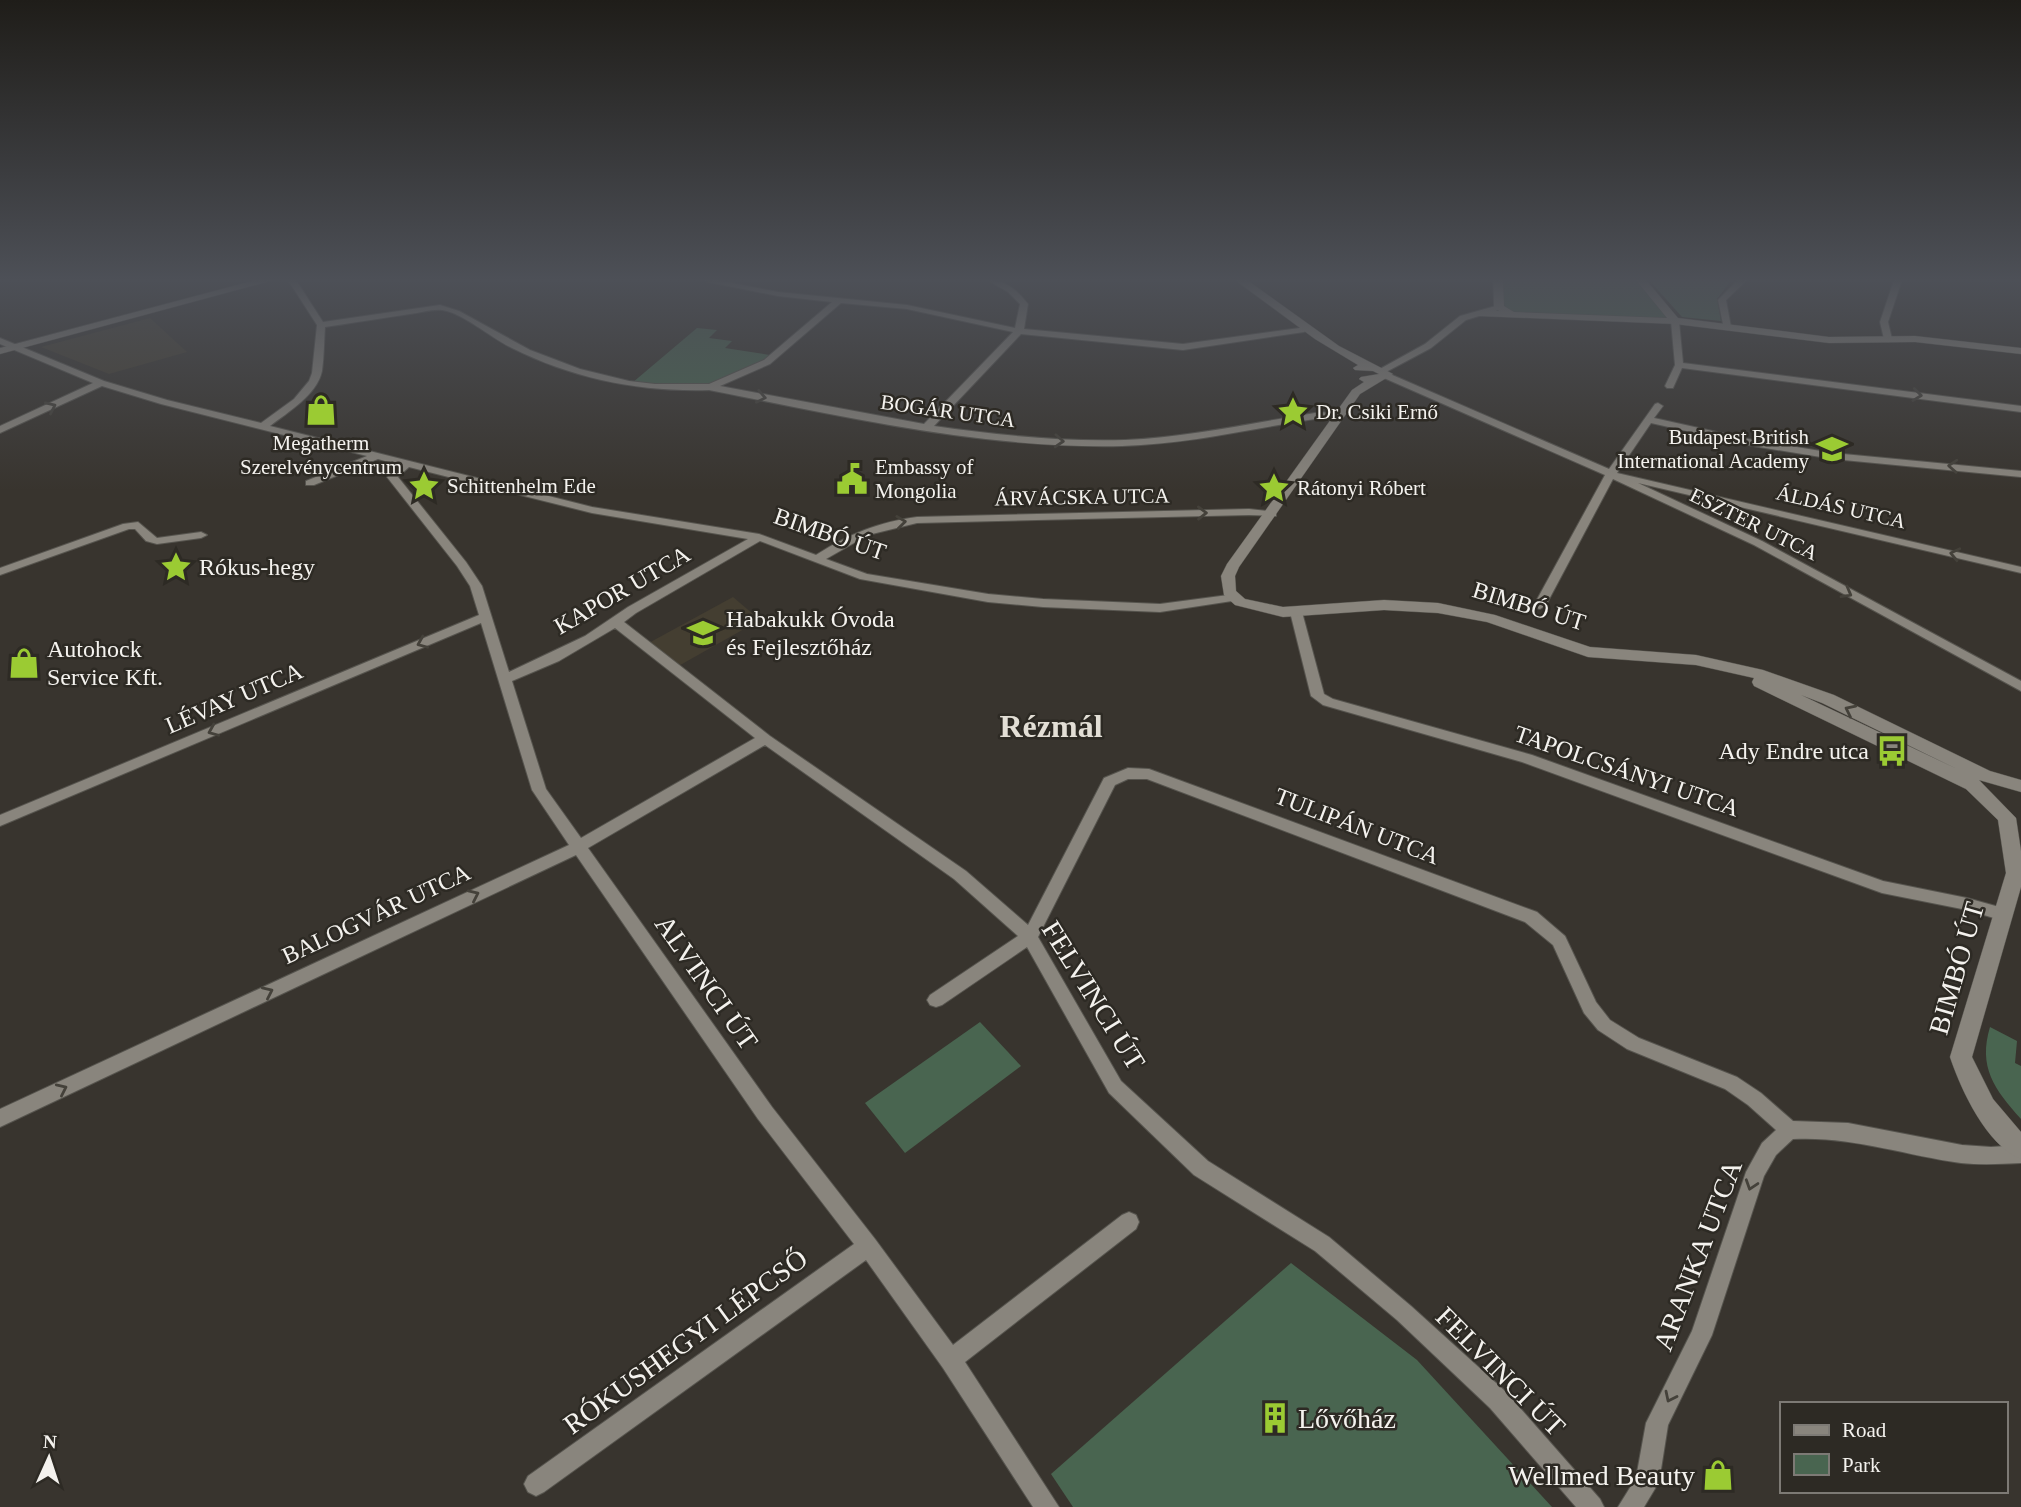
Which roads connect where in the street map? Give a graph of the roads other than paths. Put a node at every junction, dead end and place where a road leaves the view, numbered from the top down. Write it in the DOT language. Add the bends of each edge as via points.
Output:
graph roads {
  1 [pos="26,350"];
  2 [pos="317,350"];
  3 [pos="524,350"];
  4 [pos="781,350"];
  5 [pos="1000,350"];
  6 [pos="1337,350"];
  7 [pos="1421,350"];
  8 [pos="1678,350"];
  9 [pos="1344,355"];
  10 [pos="1679,365"];
  11 [pos="1370,366"];
  12 [pos="1356,372"];
  13 [pos="1382,376"];
  14 [pos="101,383"];
  15 [pos="1670,386"];
  16 [pos="709,387"];
  17 [pos="1356,391"];
  18 [pos="1657,406"];
  19 [pos="2021,410"];
  20 [pos="1338,417"];
  21 [pos="1649,420"];
  22 [pos="262,427"];
  23 [pos="925,429"];
  24 [pos="0,430"];
  25 [pos="376,456"];
  26 [pos="406,464"];
  27 [pos="1611,474"];
  28 [pos="2021,474"];
  29 [pos="310,482"];
  30 [pos="1272,514"];
  31 [pos="201,535"];
  32 [pos="759,537"];
  33 [pos="818,559"];
  34 [pos="2021,570"];
  35 [pos="0,572"];
  36 [pos="1232,597"];
  37 [pos="1540,604"];
  38 [pos="1296,612"];
  39 [pos="485,617"];
  40 [pos="617,623"];
  41 [pos="1739,670"];
  42 [pos="506,678"];
  43 [pos="2021,687"];
  44 [pos="765,739"];
  45 [pos="2000,781"];
  46 [pos="2021,786"];
  47 [pos="1992,802"];
  48 [pos="2021,819"];
  49 [pos="0,821"];
  50 [pos="578,847"];
  51 [pos="2017,864"];
  52 [pos="2004,915"];
  53 [pos="1030,937"];
  54 [pos="936,1000"];
  55 [pos="0,1118"];
  56 [pos="1789,1130"];
  57 [pos="2021,1148"];
  58 [pos="2021,1154"];
  59 [pos="1129,1222"];
  60 [pos="868,1246"];
  61 [pos="951,1360"];
  62 [pos="536,1484"];
  63 [pos="1047,1507"];
  64 [pos="1592,1507"];
  65 [pos="1630,1507"];
  1 -- 14 [label="street, BIMBÓ ÚT"];
  2 -- 22 [label="street" via="313,382 298,401"];
  3 -- 16 [label="street, BOGÁR UTCA" via="595,379"];
  4 -- 16 [label="street" via="767,362"];
  5 -- 23 [label="street"];
  6 -- 9 [label="street"];
  7 -- 13 [label="street"];
  8 -- 10 [label="street"];
  9 -- 11 [label="street"];
  9 -- 12 [label="street"];
  10 -- 15 [label="street"];
  10 -- 19 [label="street, one-way"];
  11 -- 12 [label="street"];
  11 -- 13 [label="street"];
  12 -- 13 [label="street"];
  12 -- 17 [label="street"];
  13 -- 17 [label="street"];
  13 -- 27 [label="street, ESZTER UTCA"];
  14 -- 22 [label="street, BIMBÓ ÚT"];
  24 -- 14 [label="street, one-way"];
  16 -- 23 [label="street, BOGÁR UTCA, one-way"];
  17 -- 20 [label="street"];
  18 -- 21 [label="street"];
  23 -- 20 [label="street, BOGÁR UTCA, one-way" via="1101,443 1321,415"];
  20 -- 30 [label="street"];
  21 -- 27 [label="street"];
  28 -- 21 [label="street, one-way" via="1833,456"];
  22 -- 25 [label="street, BIMBÓ ÚT"];
  25 -- 26 [label="street, BIMBÓ ÚT"];
  25 -- 29 [label="street"];
  26 -- 32 [label="street, BIMBÓ ÚT" via="592,510"];
  26 -- 39 [label="street, ALVINCI ÚT" via="391,477 462,564 476,586"];
  34 -- 27 [label="street, ÁLDÁS UTCA, one-way"];
  27 -- 37 [label="street"];
  27 -- 43 [label="street, ESZTER UTCA, one-way" via="1758,543"];
  33 -- 30 [label="street, ÁRVÁCSKA UTCA, one-way" via="858,533 917,520"];
  30 -- 36 [label="street" via="1232,567 1227,584"];
  31 -- 35 [label="street" via="157,541 138,526 127,526"];
  32 -- 33 [label="street, BIMBÓ ÚT"];
  32 -- 40 [label="street, KAPOR UTCA"];
  33 -- 36 [label="street, BIMBÓ ÚT" via="864,577 1043,603 1160,608"];
  36 -- 38 [label="street, BIMBÓ ÚT" via="1262,609"];
  38 -- 41 [label="street, BIMBÓ ÚT" via="1384,605 1438,608 1489,618 1588,652 1674,657"];
  38 -- 52 [label="street, TAPOLCSÁNYI UTCA" via="1318,696 1328,702 1539,762 1882,887"];
  39 -- 42 [label="street, ALVINCI ÚT"];
  39 -- 49 [label="street, LÉVAY UTCA, one-way"];
  40 -- 42 [label="street, KAPOR UTCA"];
  40 -- 44 [label="street, FELVINCI ÚT"];
  45 -- 41 [label="street, BIMBÓ ÚT, one-way" via="1817,694"];
  41 -- 47 [label="street, BIMBÓ ÚT" via="1784,696 1941,767 1972,784"];
  42 -- 50 [label="street, ALVINCI ÚT" via="539,790"];
  44 -- 50 [label="street, BALOGVÁR UTCA"];
  44 -- 53 [label="street, FELVINCI ÚT" via="960,875"];
  45 -- 46 [label="street, BIMBÓ ÚT"];
  45 -- 47 [label="street" via="1987,785"];
  47 -- 48 [label="street, BIMBÓ ÚT"];
  47 -- 51 [label="street, BIMBÓ ÚT" via="2010,826"];
  55 -- 50 [label="street, BALOGVÁR UTCA, one-way"];
  50 -- 60 [label="street, ALVINCI ÚT" via="765,1113"];
  51 -- 52 [label="street, BIMBÓ ÚT"];
  52 -- 57 [label="street, BIMBÓ ÚT" via="1961,1057 1983,1106"];
  53 -- 54 [label="street, TULIPÁN UTCA"];
  53 -- 56 [label="street, TULIPÁN UTCA" via="1109,782 1134,772 1149,774 1531,917 1562,944 1592,1012 1604,1025 1621,1037 1730,1083"];
  53 -- 64 [label="street, FELVINCI ÚT" via="1115,1087 1201,1168 1322,1244 1404,1313 1498,1400"];
  56 -- 58 [label="street" via="1834,1128 1973,1158"];
  56 -- 65 [label="street, ARANKA UTCA, one-way" via="1756,1172 1701,1335 1657,1423 1647,1482"];
  59 -- 61 [label="street"];
  60 -- 61 [label="street, ALVINCI ÚT"];
  60 -- 62 [label="street, RÓKUSHEGYI LÉPCSŐ"];
  61 -- 63 [label="street, ALVINCI ÚT"];
}
